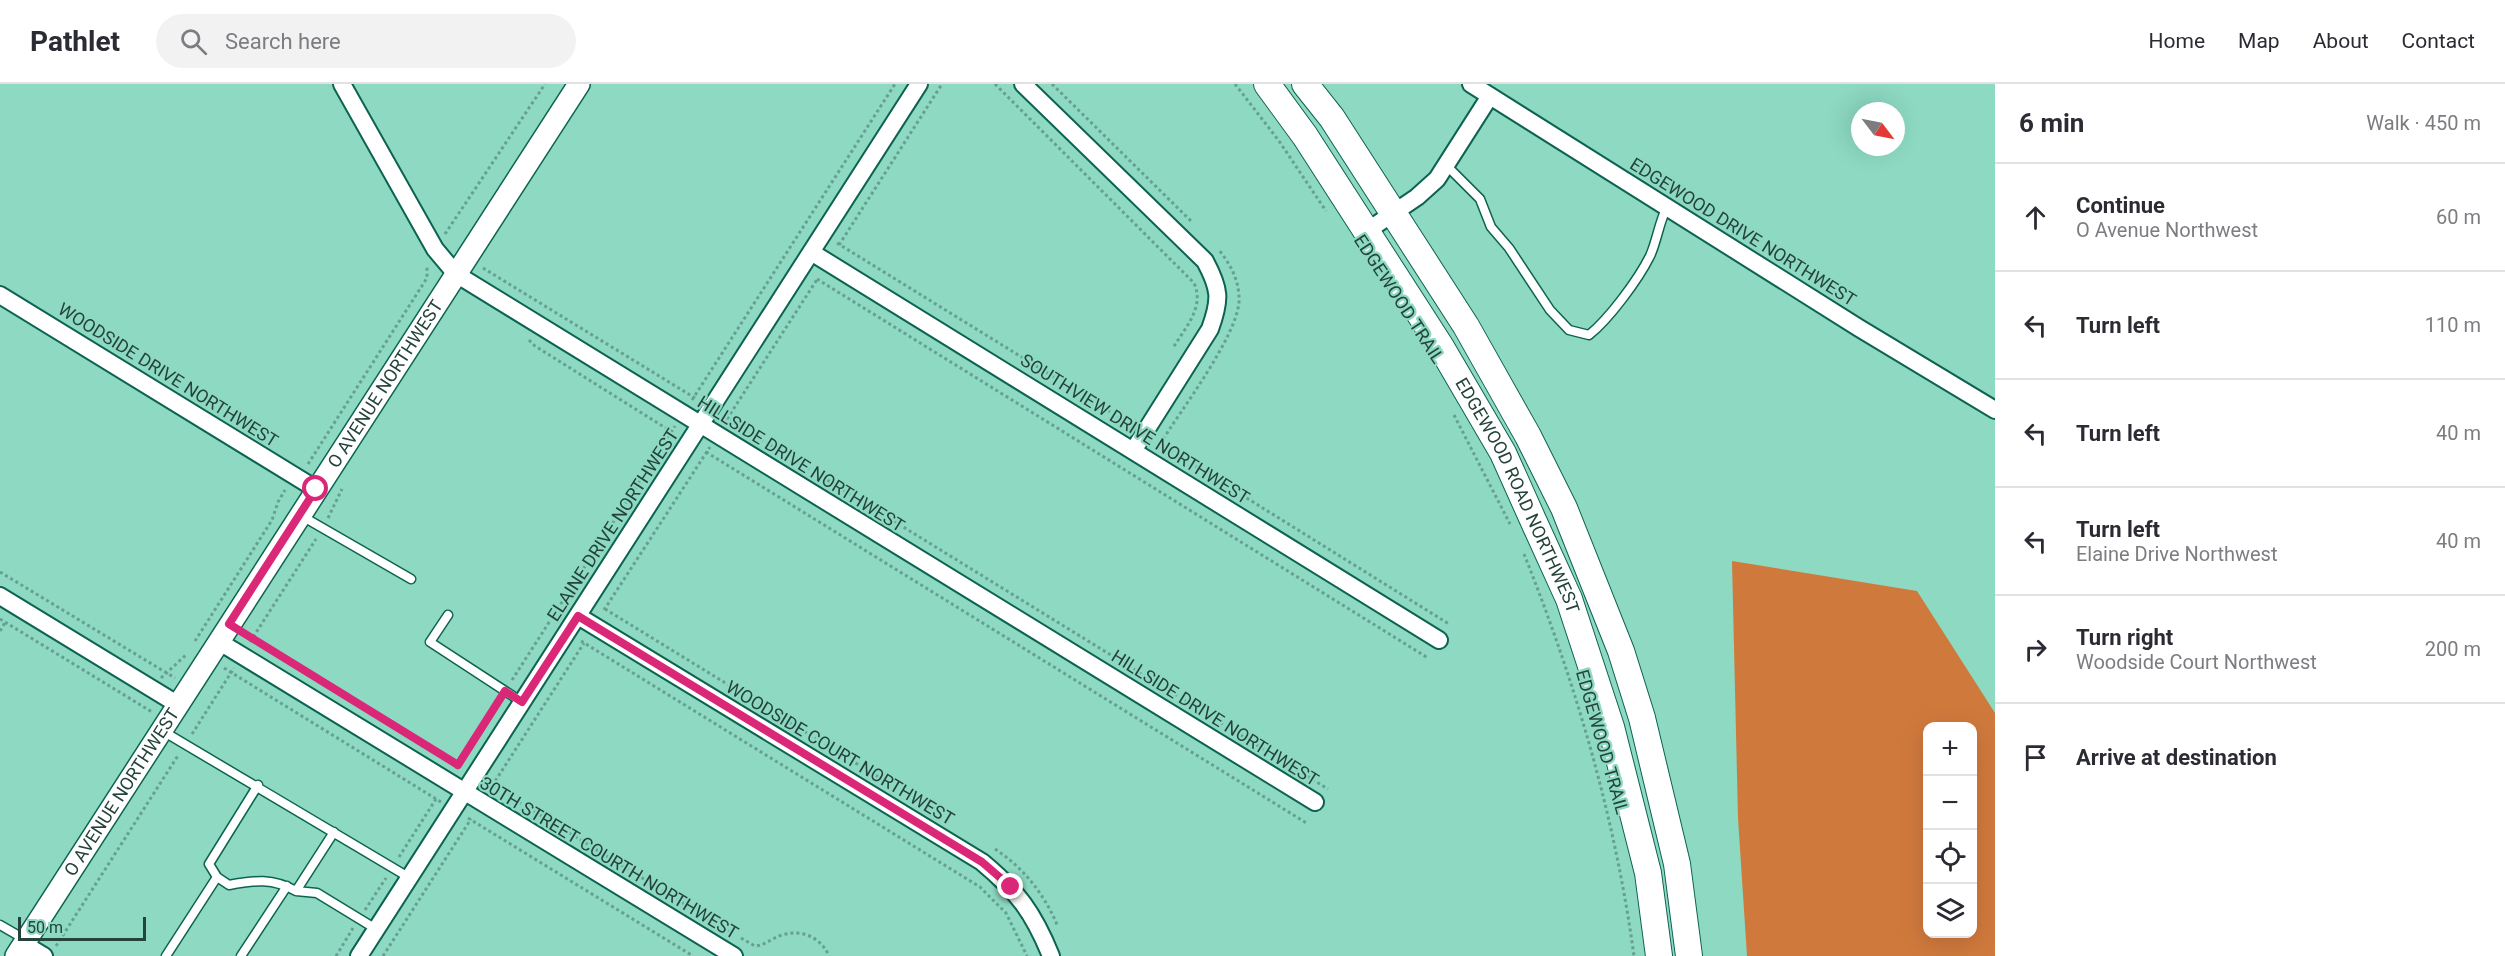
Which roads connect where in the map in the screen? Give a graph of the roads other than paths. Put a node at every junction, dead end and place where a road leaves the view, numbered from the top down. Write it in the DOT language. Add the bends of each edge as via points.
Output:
graph roads {
  1 [pos="342,84"];
  2 [pos="579,84"];
  3 [pos="919,84"];
  4 [pos="1023,84"];
  5 [pos="1267,84"];
  6 [pos="1305,84"];
  7 [pos="1471,84"];
  8 [pos="1490,96"];
  9 [pos="1446,165"];
  10 [pos="1667,207"];
  11 [pos="1392,213"];
  12 [pos="1367,231"];
  13 [pos="811,252"];
  14 [pos="456,274"];
  15 [pos="0,295"];
  16 [pos="1995,410"];
  17 [pos="700,425"];
  18 [pos="1133,451"];
  19 [pos="316,489"];
  20 [pos="299,515"];
  21 [pos="411,579"];
  22 [pos="0,596"];
  23 [pos="448,615"];
  24 [pos="578,616"];
  25 [pos="1439,640"];
  26 [pos="218,641"];
  27 [pos="522,702"];
  28 [pos="173,710"];
  29 [pos="258,785"];
  30 [pos="464,792"];
  31 [pos="1315,802"];
  32 [pos="334,832"];
  33 [pos="216,877"];
  34 [pos="410,878"];
  35 [pos="287,886"];
  36 [pos="296,891"];
  37 [pos="0,925"];
  38 [pos="376,929"];
  39 [pos="22,946"];
  40 [pos="48,953"];
  41 [pos="166,956"];
  42 [pos="240,956"];
  43 [pos="360,956"];
  44 [pos="734,956"];
  45 [pos="1051,956"];
  46 [pos="1659,956"];
  47 [pos="1689,956"];
  1 -- 14 [label="street, HILLSIDE DRIVE NORTHWEST" via="435,249"];
  2 -- 14 [label="street, O AVENUE NORTHWEST"];
  3 -- 13 [label="street, ELAINE DRIVE NORTHWEST"];
  4 -- 18 [label="street" via="1204,261 1218,285 1218,307 1210,329"];
  5 -- 12 [label="main road, EDGEWOOD ROAD NORTHWEST"];
  6 -- 11 [label="main road, EDGEWOOD ROAD NORTHWEST" via="1332,118"];
  7 -- 8 [label="street, EDGEWOOD DRIVE NORTHWEST"];
  8 -- 9 [label="street"];
  8 -- 10 [label="street, EDGEWOOD DRIVE NORTHWEST"];
  9 -- 10 [label="lane" via="1480,199 1491,227 1550,310 1569,330 1589,335 1604,323 1650,256"];
  9 -- 11 [label="street" via="1417,197"];
  10 -- 16 [label="street, EDGEWOOD DRIVE NORTHWEST"];
  11 -- 12 [label="street"];
  11 -- 47 [label="main road, EDGEWOOD ROAD NORTHWEST" via="1499,381 1564,508 1595,584 1642,718 1677,864"];
  12 -- 46 [label="main road, EDGEWOOD ROAD NORTHWEST" via="1503,453 1569,599 1611,727 1648,873"];
  13 -- 17 [label="street, ELAINE DRIVE NORTHWEST"];
  13 -- 18 [label="street, SOUTHVIEW DRIVE NORTHWEST"];
  14 -- 17 [label="street, HILLSIDE DRIVE NORTHWEST"];
  14 -- 19 [label="street, O AVENUE NORTHWEST"];
  15 -- 19 [label="street, WOODSIDE DRIVE NORTHWEST"];
  17 -- 24 [label="street, ELAINE DRIVE NORTHWEST"];
  17 -- 31 [label="street, HILLSIDE DRIVE NORTHWEST"];
  18 -- 25 [label="street, SOUTHVIEW DRIVE NORTHWEST"];
  19 -- 20 [label="street, O AVENUE NORTHWEST"];
  20 -- 21 [label="lane"];
  20 -- 26 [label="street, O AVENUE NORTHWEST"];
  22 -- 28 [label="street"];
  23 -- 27 [label="lane" via="430,642"];
  24 -- 27 [label="street, ELAINE DRIVE NORTHWEST"];
  24 -- 45 [label="street, WOODSIDE COURT NORTHWEST" via="982,862 1028,908"];
  26 -- 28 [label="street, O AVENUE NORTHWEST"];
  26 -- 30 [label="street, 30TH STREET COURTH NORTHWEST"];
  27 -- 30 [label="street, ELAINE DRIVE NORTHWEST"];
  28 -- 29 [label="lane" via="185,744"];
  28 -- 39 [label="street, O AVENUE NORTHWEST"];
  29 -- 32 [label="lane"];
  29 -- 33 [label="lane" via="209,864"];
  30 -- 34 [label="street, ELAINE DRIVE NORTHWEST"];
  30 -- 44 [label="street, 30TH STREET COURTH NORTHWEST"];
  32 -- 34 [label="lane"];
  32 -- 36 [label="lane"];
  33 -- 35 [label="lane" via="230,885 254,880"];
  33 -- 41 [label="lane"];
  34 -- 38 [label="street, ELAINE DRIVE NORTHWEST"];
  35 -- 36 [label="lane"];
  35 -- 42 [label="lane"];
  36 -- 38 [label="lane" via="317,893"];
  37 -- 39 [label="lane"];
  38 -- 43 [label="street, ELAINE DRIVE NORTHWEST"];
  39 -- 40 [label="street"];
}
